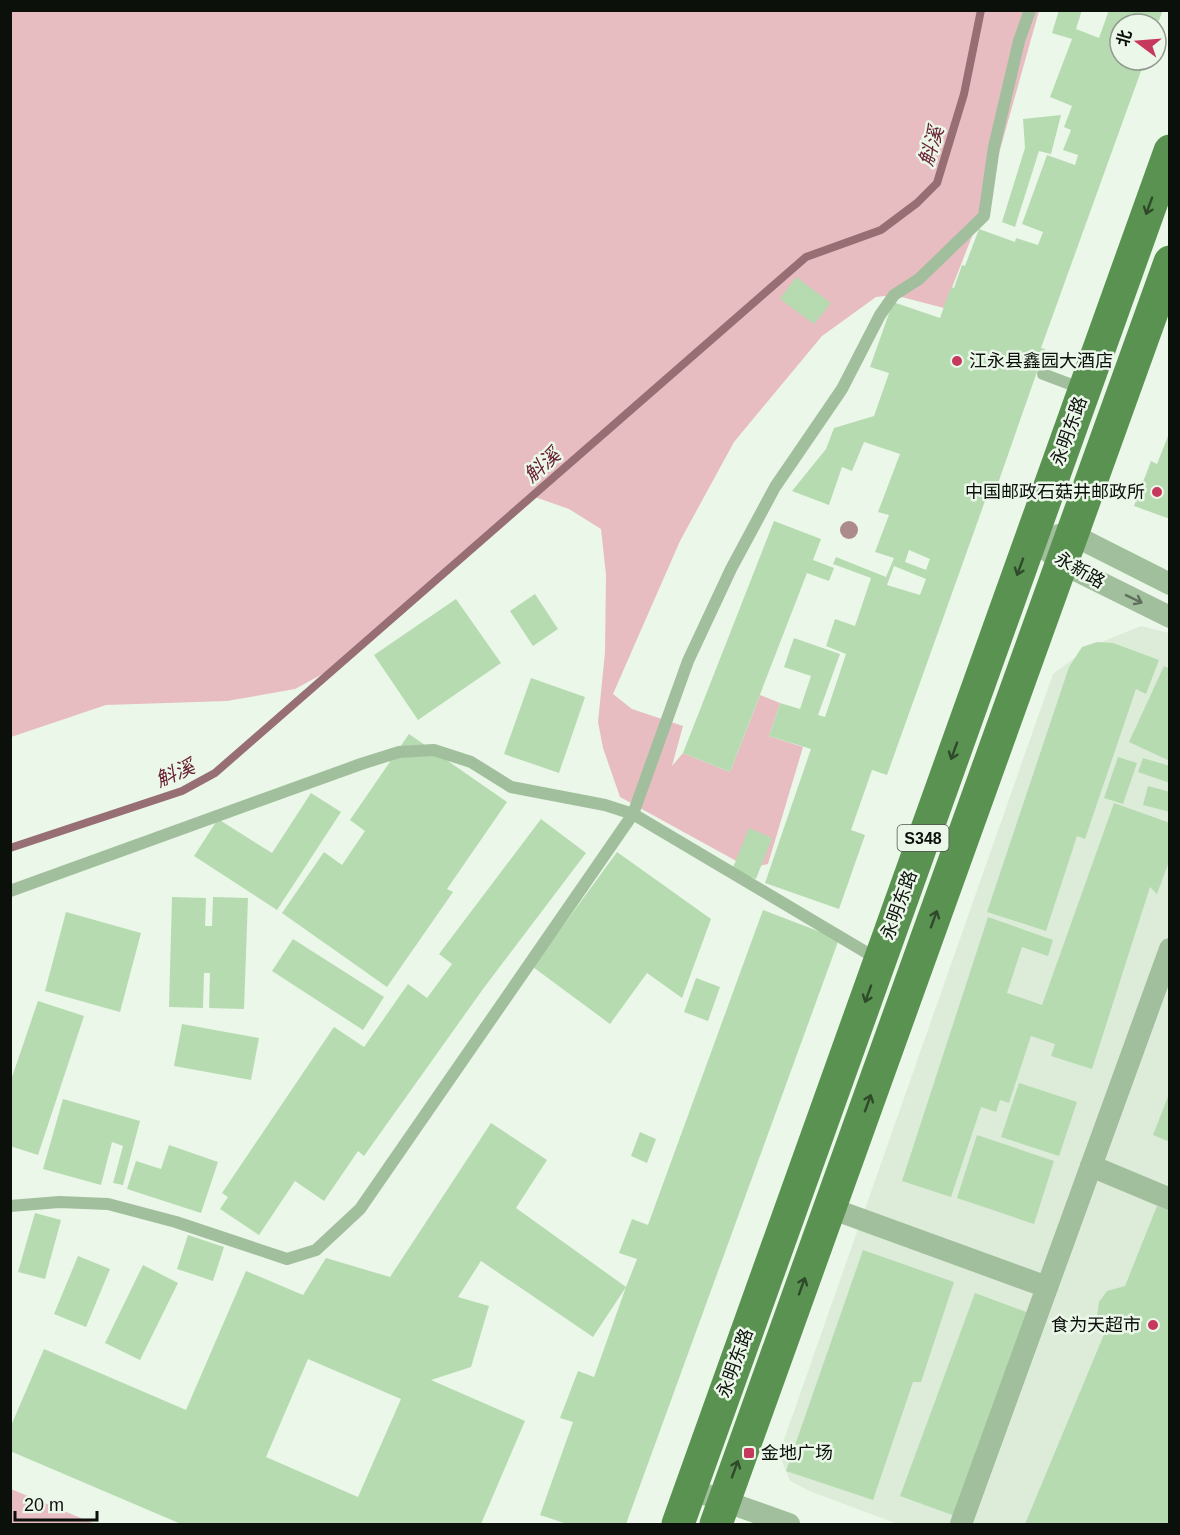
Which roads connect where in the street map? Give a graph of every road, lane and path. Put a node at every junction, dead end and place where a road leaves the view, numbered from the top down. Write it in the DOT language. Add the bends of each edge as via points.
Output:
graph roads {
  1 [pos="1030,10"];
  2 [pos="1170,151"];
  3 [pos="1170,262"];
  4 [pos="1043,374"];
  5 [pos="1084,389"];
  6 [pos="1031,536"];
  7 [pos="1068,550"];
  8 [pos="1170,584"];
  9 [pos="1170,616"];
  10 [pos="633,814"];
  11 [pos="10,891"];
  12 [pos="1170,948"];
  13 [pos="880,960"];
  14 [pos="1091,1166"];
  15 [pos="1170,1199"];
  16 [pos="10,1206"];
  17 [pos="830,1208"];
  18 [pos="1047,1287"];
  19 [pos="690,1490"];
  20 [pos="720,1513"];
  21 [pos="678,1524"];
  22 [pos="789,1524"];
  23 [pos="961,1524"];
  1 -- 10 [label="lane" via="994,147 984,216 919,279 894,295 843,389 775,487 688,661"];
  2 -- 5 [label="main road, 永明东路 / S348, one-way"];
  3 -- 7 [label="main road, 永明东路 / S348"];
  4 -- 5 [label="lane"];
  5 -- 6 [label="main road, 永明东路 / S348"];
  6 -- 7 [label="street, 永新路"];
  6 -- 13 [label="main road, 永明东路 / S348, one-way"];
  7 -- 8 [label="street, 永新路"];
  7 -- 9 [label="street, 永新路, one-way"];
  17 -- 7 [label="main road, 永明东路 / S348, one-way"];
  10 -- 11 [label="lane" via="511,787 471,762 434,750 399,752"];
  10 -- 13 [label="lane"];
  10 -- 16 [label="lane" via="360,1209 316,1250 287,1259 108,1204"];
  12 -- 14 [label="street"];
  13 -- 19 [label="main road, 永明东路 / S348, one-way"];
  14 -- 15 [label="street"];
  14 -- 18 [label="street"];
  17 -- 18 [label="street"];
  20 -- 17 [label="main road, 永明东路 / S348, one-way"];
  18 -- 23 [label="street"];
  19 -- 20 [label="street"];
  19 -- 21 [label="main road, 永明东路 / S348"];
  20 -- 22 [label="street"];
}
